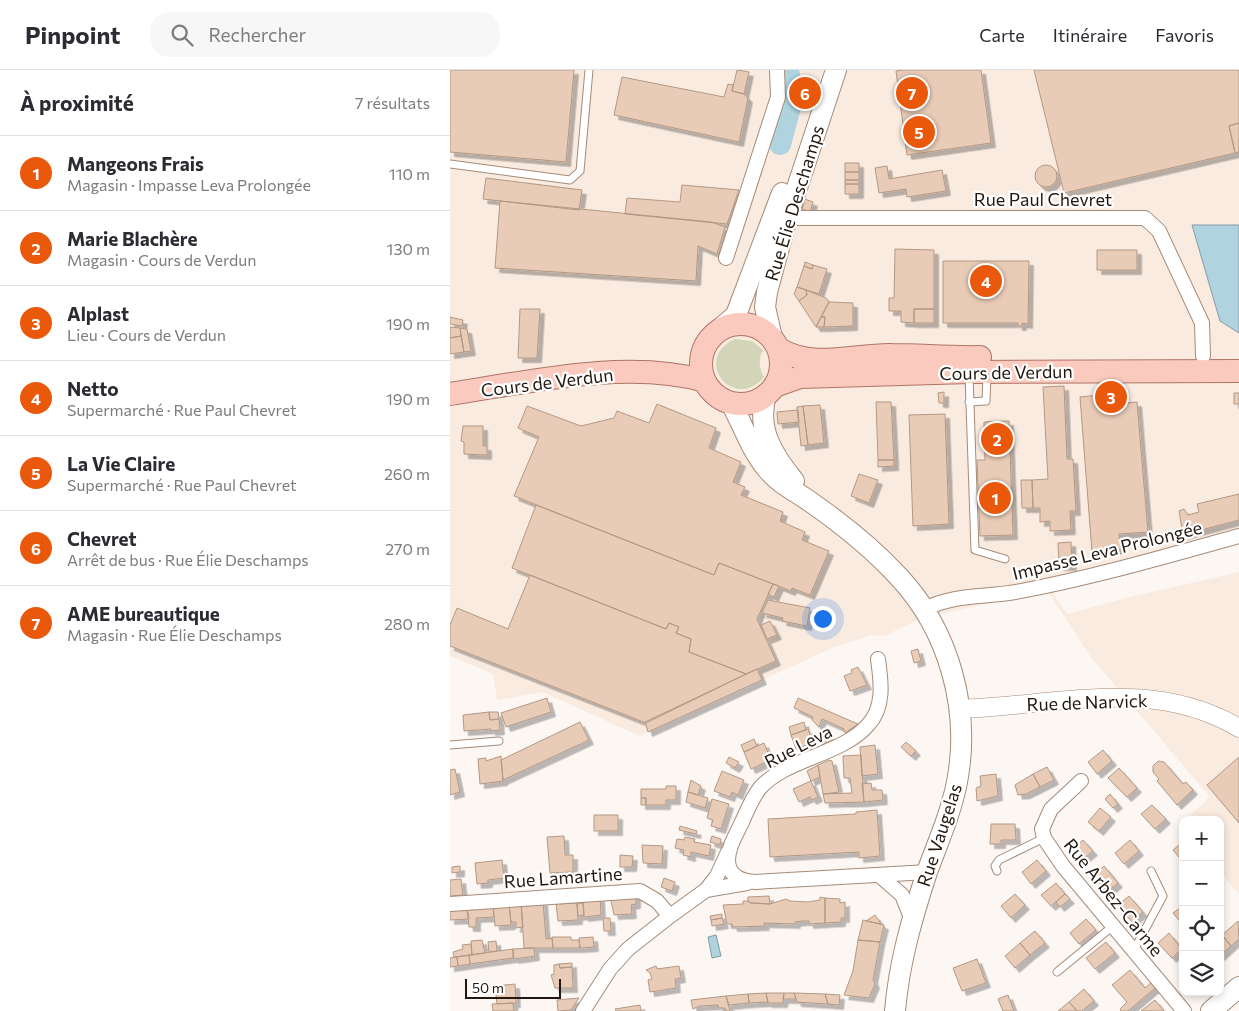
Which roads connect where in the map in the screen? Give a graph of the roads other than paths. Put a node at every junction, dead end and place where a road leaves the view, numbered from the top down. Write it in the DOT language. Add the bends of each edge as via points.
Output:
graph roads {
  1 [pos="589,70"];
  2 [pos="777,70"];
  3 [pos="822,70"];
  4 [pos="836,70"];
  5 [pos="450,164"];
  6 [pos="788,218"];
  7 [pos="726,258"];
  8 [pos="722,327"];
  9 [pos="775,344"];
  10 [pos="703,349"];
  11 [pos="1203,356"];
  12 [pos="1239,356"];
  13 [pos="1239,370"];
  14 [pos="645,371"];
  15 [pos="978,372"];
  16 [pos="705,381"];
  17 [pos="770,391"];
  18 [pos="450,394"];
  19 [pos="969,402"];
  20 [pos="731,403"];
  21 [pos="811,502"];
  22 [pos="1239,536"];
  23 [pos="1005,559"];
  24 [pos="932,624"];
  25 [pos="878,659"];
  26 [pos="959,709"];
  27 [pos="1239,728"];
  28 [pos="499,741"];
  29 [pos="450,745"];
  30 [pos="1081,780"];
  31 [pos="1044,838"];
  32 [pos="728,851"];
  33 [pos="997,871"];
  34 [pos="1151,871"];
  35 [pos="928,872"];
  36 [pos="879,875"];
  37 [pos="755,882"];
  38 [pos="706,890"];
  39 [pos="450,904"];
  40 [pos="670,916"];
  41 [pos="912,920"];
  42 [pos="1113,926"];
  43 [pos="1134,951"];
  44 [pos="1057,972"];
  45 [pos="1239,987"];
  46 [pos="582,1011"];
  47 [pos="895,1011"];
  48 [pos="1184,1011"];
  49 [pos="1211,1011"];
  1 -- 5 [label="lane" via="580,171 570,180"];
  2 -- 7 [label="street" via="778,97"];
  3 -- 8 [label="main road, Rue Élie Deschamps" via="775,213 736,315"];
  4 -- 6 [label="main road, Rue Élie Deschamps"];
  6 -- 9 [label="main road, Rue Élie Deschamps" via="765,307"];
  6 -- 11 [label="street, Rue Paul Chevret" via="1145,218 1159,231 1202,322"];
  8 -- 9 [label="main road" via="750,324 762,329"];
  8 -- 10 [label="main road"];
  9 -- 11 [label="main road, Cours de Verdun" via="802,359 841,360 890,354 961,358"];
  9 -- 17 [label="main road" via="782,362 780,375"];
  10 -- 14 [label="main road, Cours de Verdun"];
  10 -- 16 [label="main road" via="700,364"];
  11 -- 12 [label="main road, Cours de Verdun"];
  13 -- 15 [label="main road, Cours de Verdun"];
  14 -- 16 [label="main road, Cours de Verdun"];
  14 -- 18 [label="main road, Cours de Verdun" via="583,375"];
  15 -- 17 [label="main road, Cours de Verdun" via="800,377"];
  15 -- 19 [label="lane"];
  15 -- 19 [label="lane" via="986,401"];
  16 -- 20 [label="main road" via="719,398"];
  17 -- 20 [label="main road" via="756,401"];
  17 -- 21 [label="main road, Rue Vaugelas" via="763,408 762,423 769,446"];
  19 -- 23 [label="lane" via="975,550"];
  20 -- 21 [label="main road, Rue Vaugelas" via="768,470"];
  21 -- 24 [label="main road, Rue Vaugelas" via="886,563"];
  22 -- 24 [label="street, Impasse Leva Prolongée" via="1112,571 1019,592 952,598"];
  24 -- 26 [label="main road, Rue Vaugelas" via="953,673"];
  25 -- 32 [label="street, Rue Leva" via="881,686 879,702 870,724 850,740 772,777 760,788"];
  26 -- 27 [label="street, Rue de Narvick" via="1149,698 1207,711"];
  26 -- 35 [label="main road, Rue Vaugelas" via="961,746 957,782"];
  28 -- 29 [label="lane"];
  30 -- 31 [label="street, Rue Arbez-Carme" via="1051,808 1042,829"];
  31 -- 33 [label="lane" via="999,860 995,866"];
  31 -- 42 [label="street, Rue Arbez-Carme"];
  32 -- 37 [label="street" via="728,864 737,878 743,882"];
  32 -- 38 [label="street, Rue Leva" via="717,876"];
  34 -- 43 [label="lane" via="1163,896"];
  35 -- 36 [label="street"];
  35 -- 41 [label="main road, Rue Vaugelas"];
  36 -- 37 [label="street"];
  36 -- 41 [label="street" via="902,895"];
  37 -- 38 [label="street"];
  38 -- 40 [label="street"];
  39 -- 40 [label="street, Rue Lamartine" via="640,890 658,901"];
  40 -- 46 [label="street" via="628,949 610,968"];
  41 -- 47 [label="main road, Rue Vaugelas" via="900,969"];
  42 -- 43 [label="street, Rue Arbez-Carme"];
  42 -- 44 [label="lane"];
  43 -- 48 [label="street, Rue Arbez-Carme"];
  45 -- 49 [label="main road"];
}
